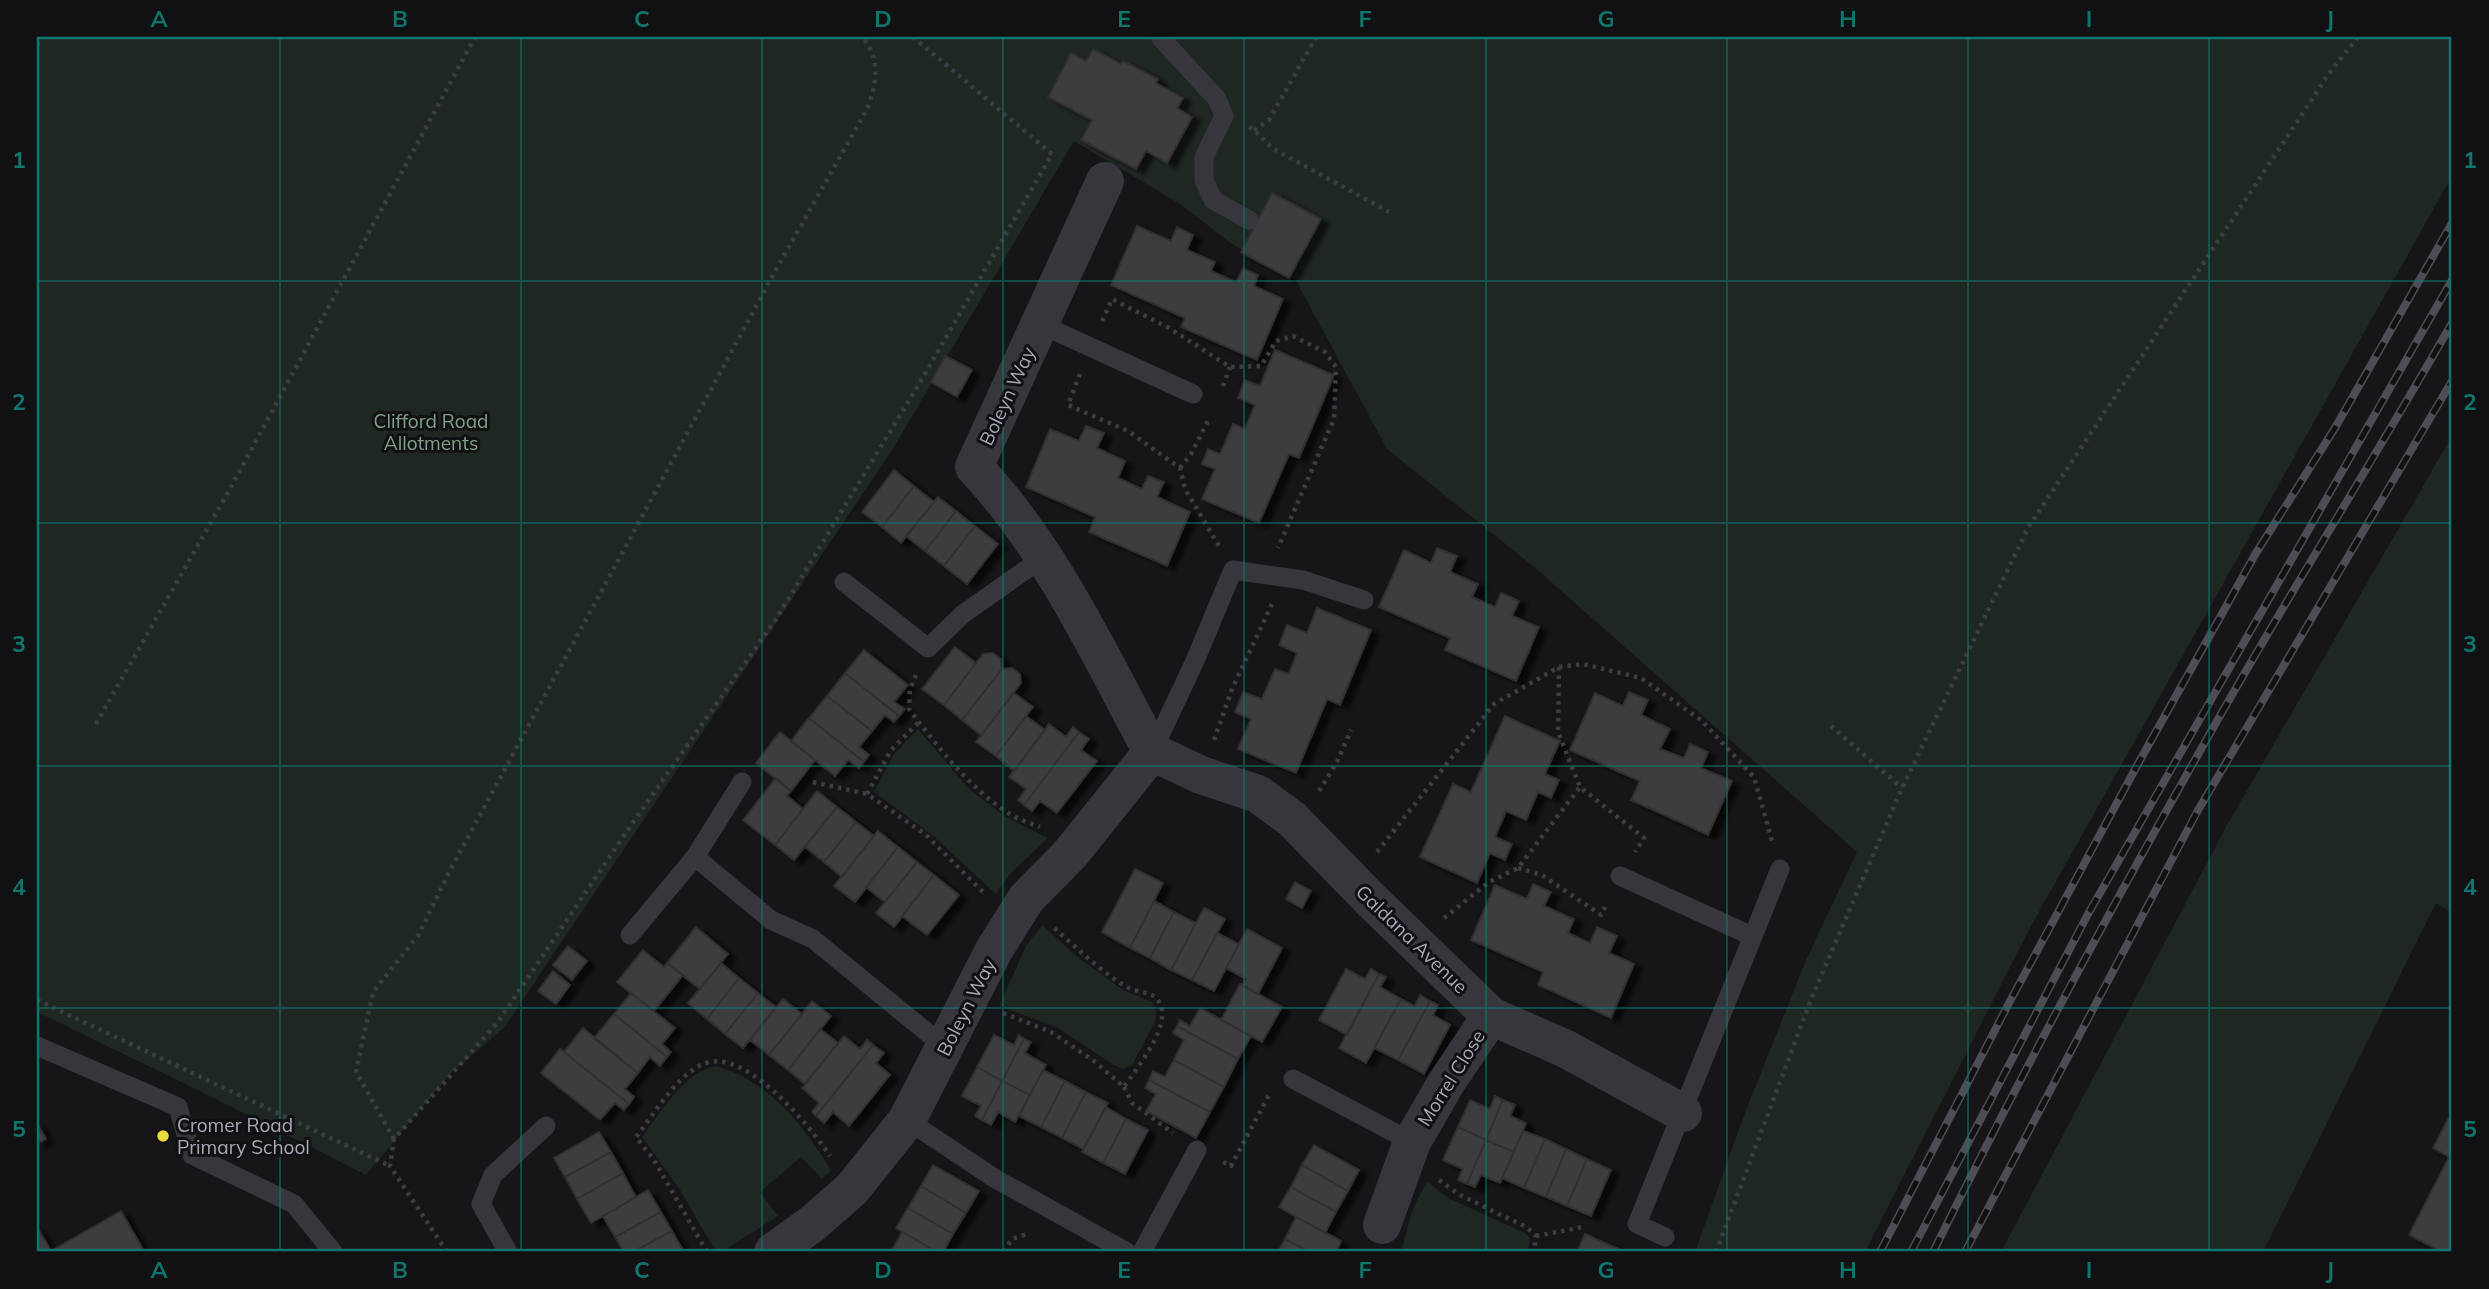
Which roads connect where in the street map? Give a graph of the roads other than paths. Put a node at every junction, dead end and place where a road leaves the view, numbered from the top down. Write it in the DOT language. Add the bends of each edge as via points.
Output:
graph roads {
  1 [pos="1160,37"];
  2 [pos="1105,181"];
  3 [pos="1249,220"];
  4 [pos="1040,324"];
  5 [pos="1193,394"];
  6 [pos="1044,556"];
  7 [pos="844,582"];
  8 [pos="1364,600"];
  9 [pos="1152,752"];
  10 [pos="742,782"];
  11 [pos="695,857"];
  12 [pos="1780,869"];
  13 [pos="1620,876"];
  14 [pos="630,935"];
  15 [pos="1752,936"];
  16 [pos="1491,1016"];
  17 [pos="37,1046"];
  18 [pos="946,1048"];
  19 [pos="1293,1079"];
  20 [pos="1683,1113"];
  21 [pos="907,1120"];
  22 [pos="546,1126"];
  23 [pos="1197,1150"];
  24 [pos="1408,1152"];
  25 [pos="1382,1225"];
  26 [pos="1665,1237"];
  27 [pos="333,1252"];
  28 [pos="508,1252"];
  29 [pos="773,1252"];
  30 [pos="1127,1252"];
  31 [pos="1142,1252"];
  1 -- 3 [label="lane" via="1217,99 1224,116 1204,157 1204,180 1213,200"];
  2 -- 4 [label="street, Boleyn Way"];
  4 -- 5 [label="lane, Boleyn Way"];
  4 -- 6 [label="street, Boleyn Way" via="974,467 996,489"];
  6 -- 7 [label="lane" via="963,614 928,648"];
  6 -- 9 [label="street, Boleyn Way"];
  8 -- 9 [label="lane, Boleyn Way" via="1303,580 1233,569"];
  9 -- 16 [label="street, Galdana Avenue" via="1258,794 1292,819"];
  9 -- 18 [label="street, Boleyn Way" via="1020,910"];
  10 -- 11 [label="lane"];
  11 -- 14 [label="lane"];
  11 -- 18 [label="lane" via="771,920 813,939"];
  12 -- 15 [label="lane"];
  13 -- 15 [label="lane"];
  15 -- 20 [label="lane"];
  16 -- 20 [label="street, Galdana Avenue" via="1566,1049"];
  16 -- 24 [label="street, Morrel Close" via="1446,1083"];
  17 -- 27 [label="lane" via="178,1107 192,1155 294,1203"];
  18 -- 21 [label="street, Boleyn Way"];
  19 -- 24 [label="lane, Morrel Close"];
  20 -- 26 [label="lane" via="1637,1224"];
  21 -- 29 [label="street, Boleyn Way" via="852,1189"];
  21 -- 30 [label="lane" via="994,1178"];
  22 -- 28 [label="lane" via="493,1175 481,1204"];
  23 -- 31 [label="lane"];
  24 -- 25 [label="street, Morrel Close"];
}
